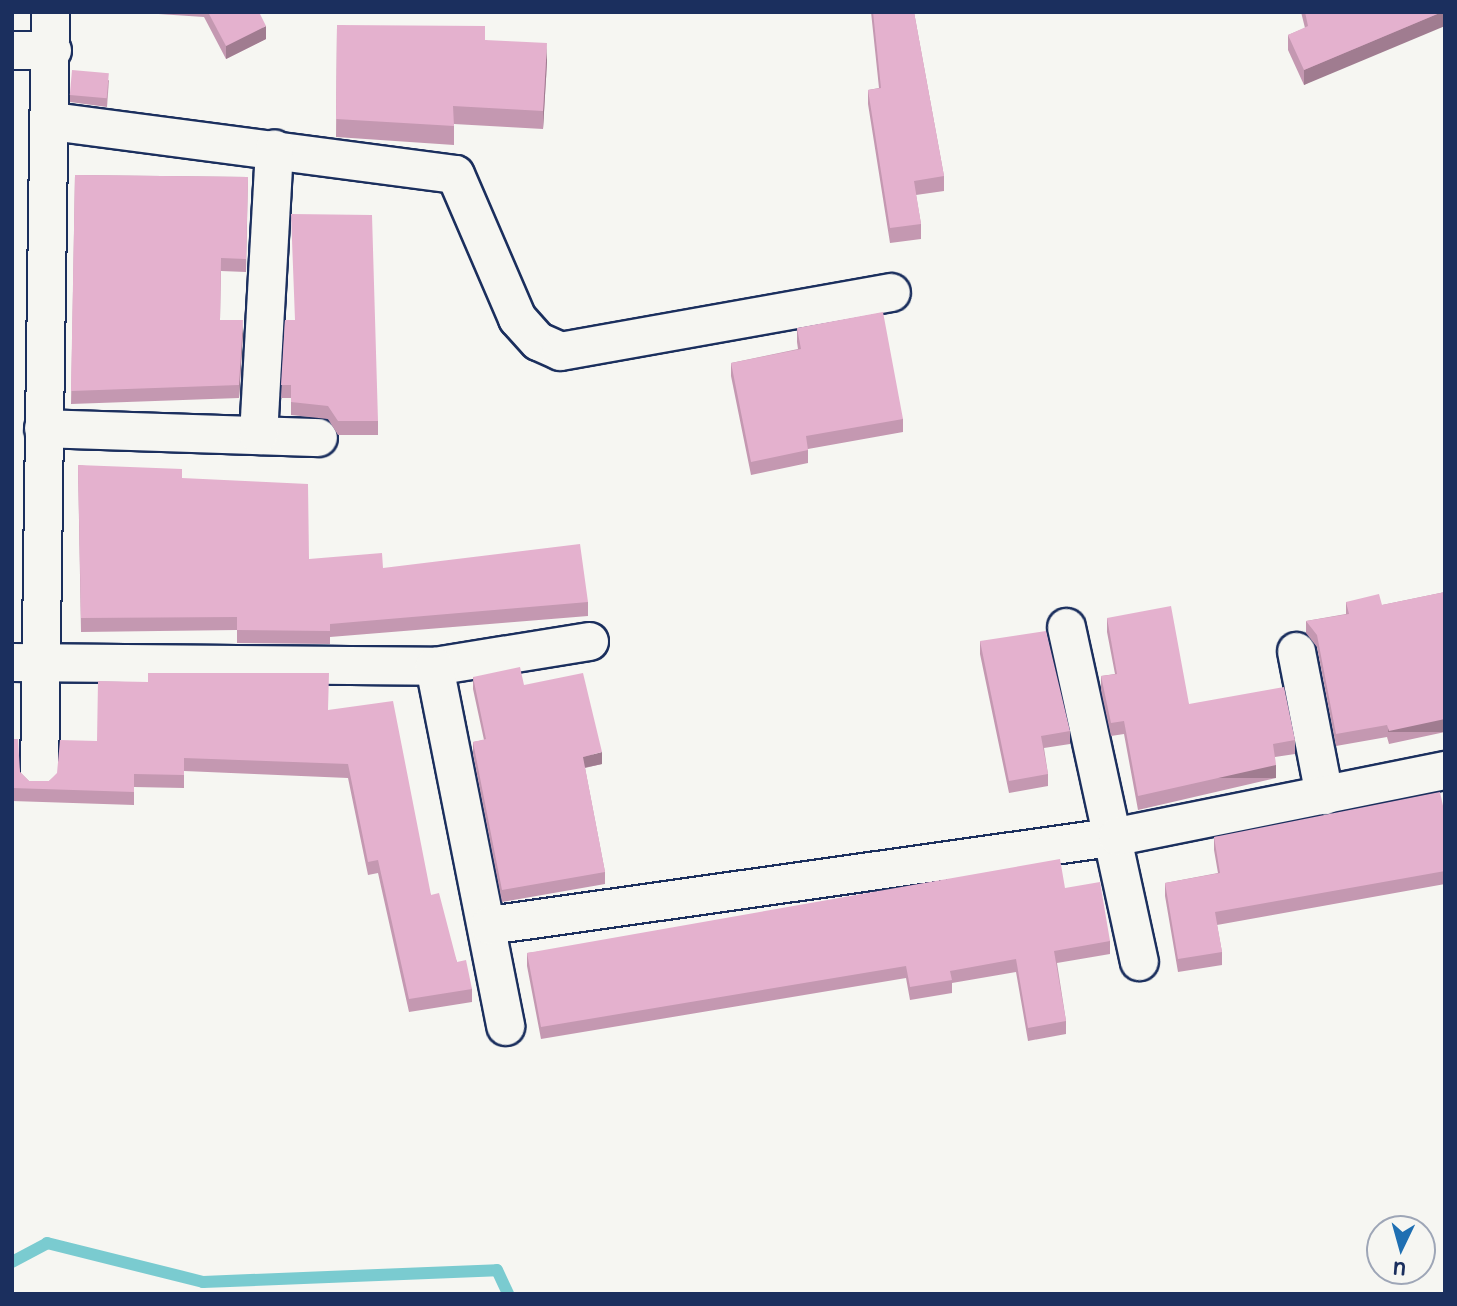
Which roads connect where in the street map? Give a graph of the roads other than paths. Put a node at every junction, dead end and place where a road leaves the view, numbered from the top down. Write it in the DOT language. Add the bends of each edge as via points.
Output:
graph roads {
  1 [pos="50,12"];
  2 [pos="12,50"];
  3 [pos="52,50"];
  4 [pos="52,121"];
  5 [pos="274,148"];
  6 [pos="891,292"];
  7 [pos="43,428"];
  8 [pos="258,435"];
  9 [pos="318,437"];
  10 [pos="1066,627"];
  11 [pos="589,641"];
  12 [pos="1297,651"];
  13 [pos="25,662"];
  14 [pos="434,666"];
  15 [pos="1445,770"];
  16 [pos="39,776"];
  17 [pos="1324,795"];
  18 [pos="1117,836"];
  19 [pos="489,925"];
  20 [pos="1139,961"];
  21 [pos="505,1026"];
  1 -- 3 [label="street"];
  2 -- 3 [label="street"];
  3 -- 4 [label="street"];
  4 -- 5 [label="street"];
  4 -- 7 [label="street"];
  5 -- 6 [label="street" via="456,174 517,318 538,341 560,351"];
  5 -- 8 [label="street"];
  7 -- 8 [label="street"];
  7 -- 13 [label="street"];
  8 -- 9 [label="street"];
  10 -- 18 [label="street"];
  11 -- 14 [label="street"];
  12 -- 17 [label="street"];
  13 -- 14 [label="street"];
  13 -- 16 [label="street"];
  14 -- 19 [label="street"];
  15 -- 17 [label="street"];
  17 -- 18 [label="street"];
  18 -- 19 [label="street"];
  18 -- 20 [label="street"];
  19 -- 21 [label="street"];
}
